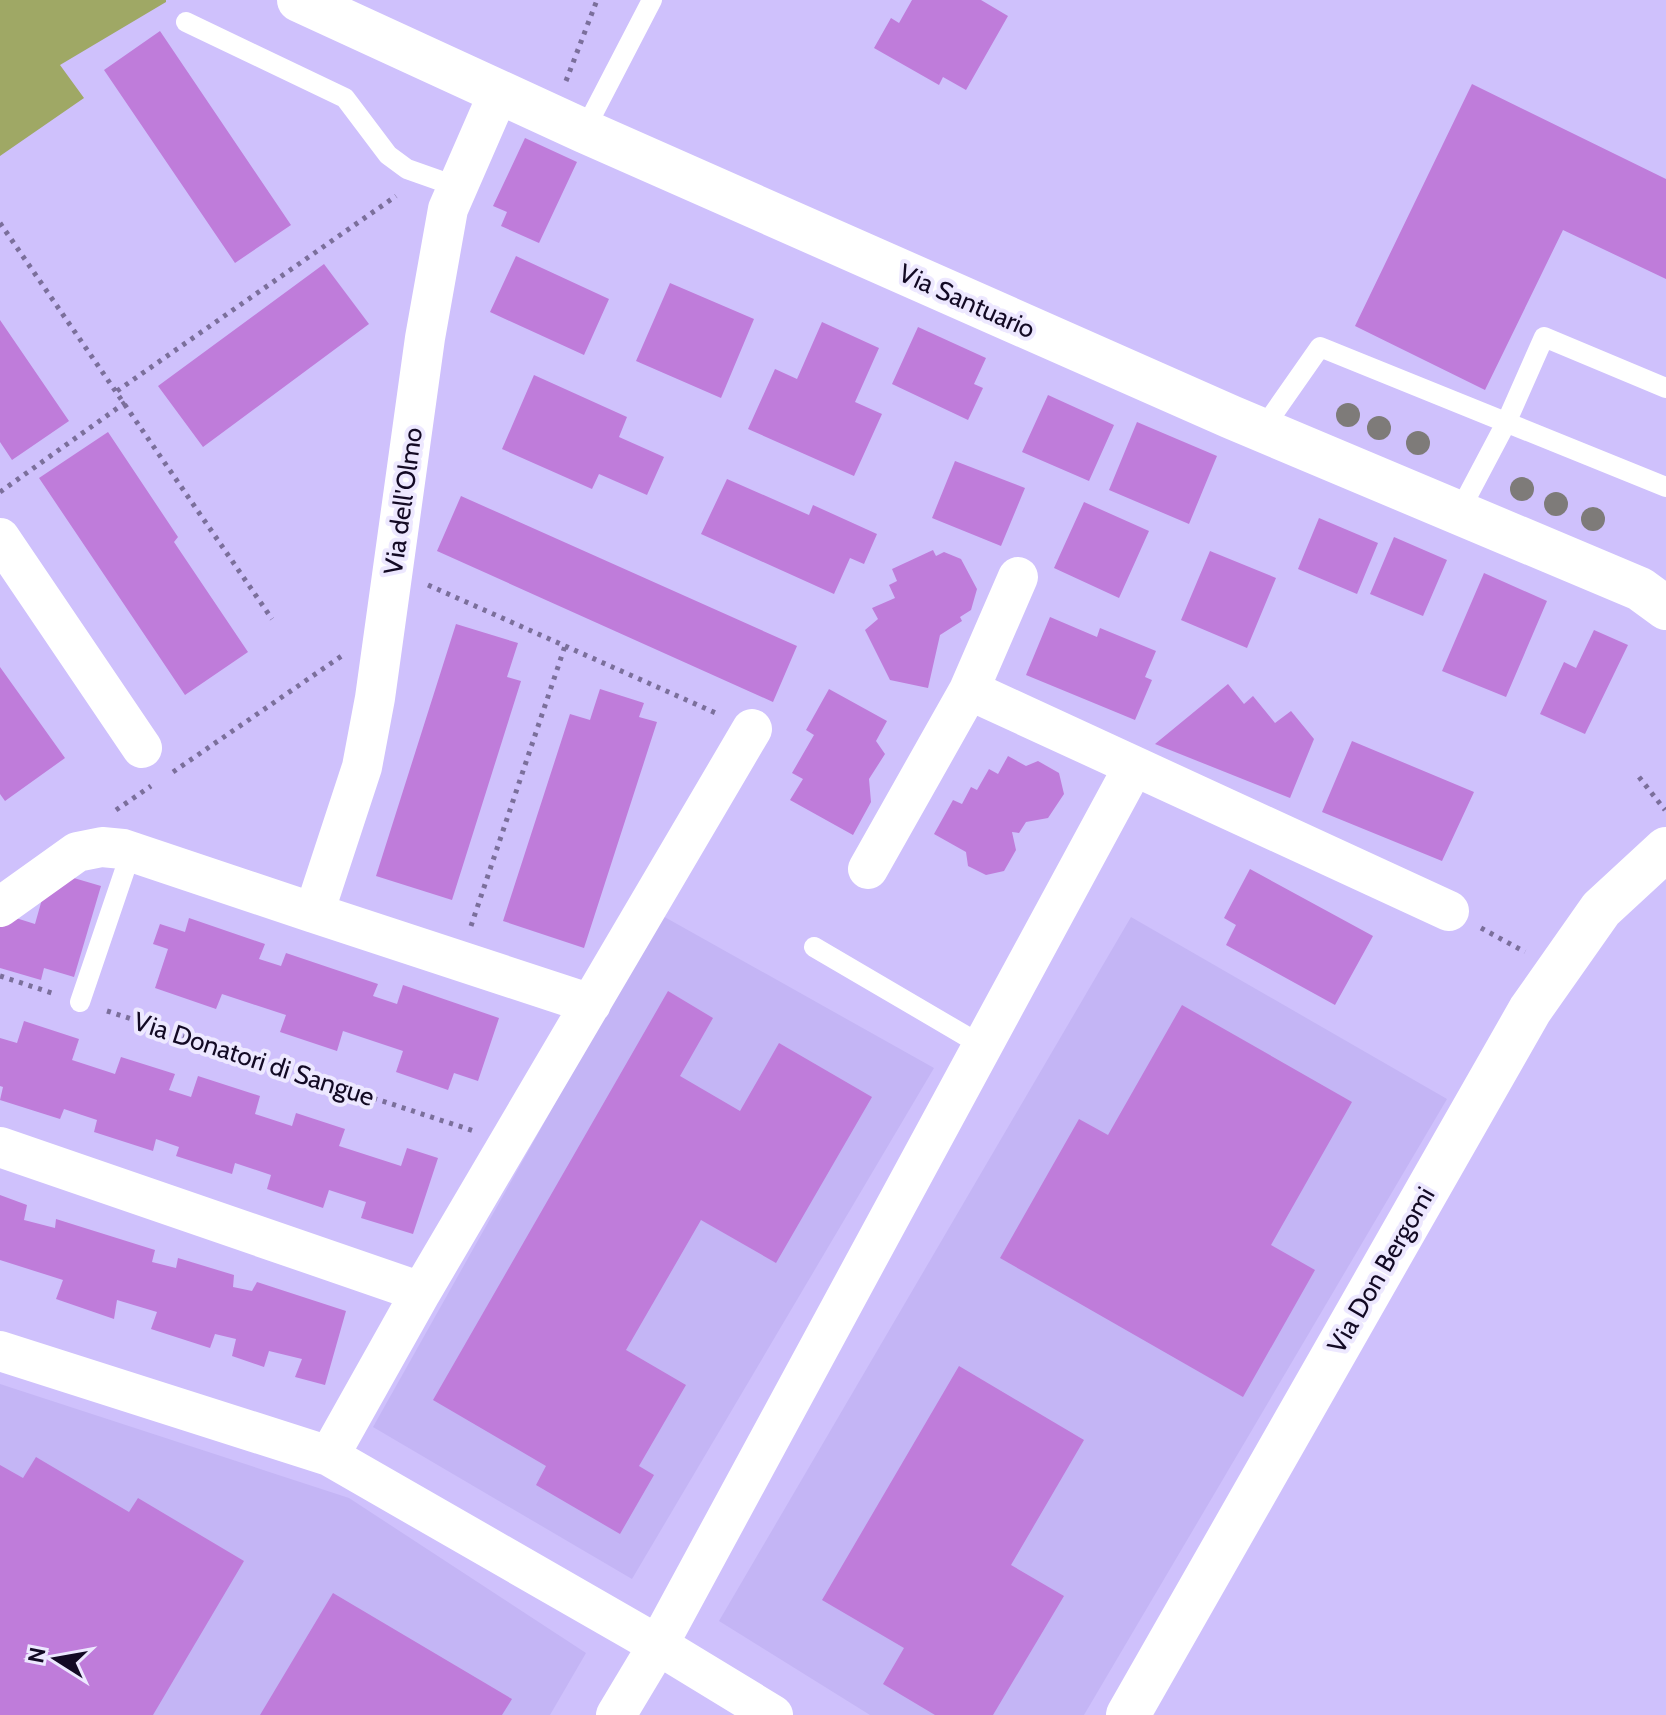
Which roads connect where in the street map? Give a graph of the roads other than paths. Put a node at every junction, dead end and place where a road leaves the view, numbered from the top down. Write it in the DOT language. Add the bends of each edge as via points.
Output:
graph roads {
  1 [pos="299,0"];
  2 [pos="652,0"];
  3 [pos="186,22"];
  4 [pos="499,92"];
  5 [pos="568,124"];
  6 [pos="458,187"];
  7 [pos="1666,388"];
  8 [pos="1506,423"];
  9 [pos="1262,430"];
  10 [pos="1666,487"];
  11 [pos="1459,512"];
  12 [pos="0,538"];
  13 [pos="1018,577"];
  14 [pos="1657,597"];
  15 [pos="969,690"];
  16 [pos="752,729"];
  17 [pos="142,748"];
  18 [pos="1134,766"];
  19 [pos="1666,849"];
  20 [pos="131,852"];
  21 [pos="868,869"];
  22 [pos="0,907"];
  23 [pos="1449,911"];
  24 [pos="314,913"];
  25 [pos="814,947"];
  26 [pos="80,1002"];
  27 [pos="591,1004"];
  28 [pos="983,1046"];
  29 [pos="0,1147"];
  30 [pos="421,1292"];
  31 [pos="0,1351"];
  32 [pos="329,1456"];
  33 [pos="658,1645"];
  34 [pos="616,1715"];
  35 [pos="773,1715"];
  36 [pos="1128,1715"];
  1 -- 4 [label="street, Via Santuario"];
  2 -- 5 [label="lane"];
  3 -- 6 [label="lane" via="345,98 388,155 407,169"];
  4 -- 5 [label="street, Via Santuario"];
  4 -- 6 [label="street, Via dell'Olmo"];
  5 -- 9 [label="street, Via Santuario"];
  6 -- 24 [label="street, Via dell'Olmo" via="448,209 428,324 362,767"];
  7 -- 8 [label="lane" via="1544,337"];
  8 -- 9 [label="lane" via="1320,347"];
  8 -- 10 [label="lane"];
  8 -- 11 [label="lane"];
  9 -- 11 [label="street, Via Santuario"];
  11 -- 14 [label="street, Via Santuario"];
  12 -- 17 [label="street"];
  13 -- 15 [label="street"];
  15 -- 18 [label="street"];
  15 -- 21 [label="street"];
  16 -- 27 [label="street"];
  18 -- 23 [label="street"];
  18 -- 28 [label="street"];
  19 -- 36 [label="street, Via Don Bergomi" via="1601,909 1530,1010"];
  20 -- 22 [label="street" via="102,847 77,852"];
  20 -- 24 [label="street"];
  20 -- 26 [label="lane"];
  24 -- 27 [label="street"];
  25 -- 28 [label="lane"];
  27 -- 30 [label="street"];
  28 -- 33 [label="street"];
  29 -- 30 [label="street"];
  30 -- 32 [label="street"];
  31 -- 32 [label="street"];
  32 -- 33 [label="street"];
  33 -- 34 [label="street"];
  33 -- 35 [label="street"];
}
